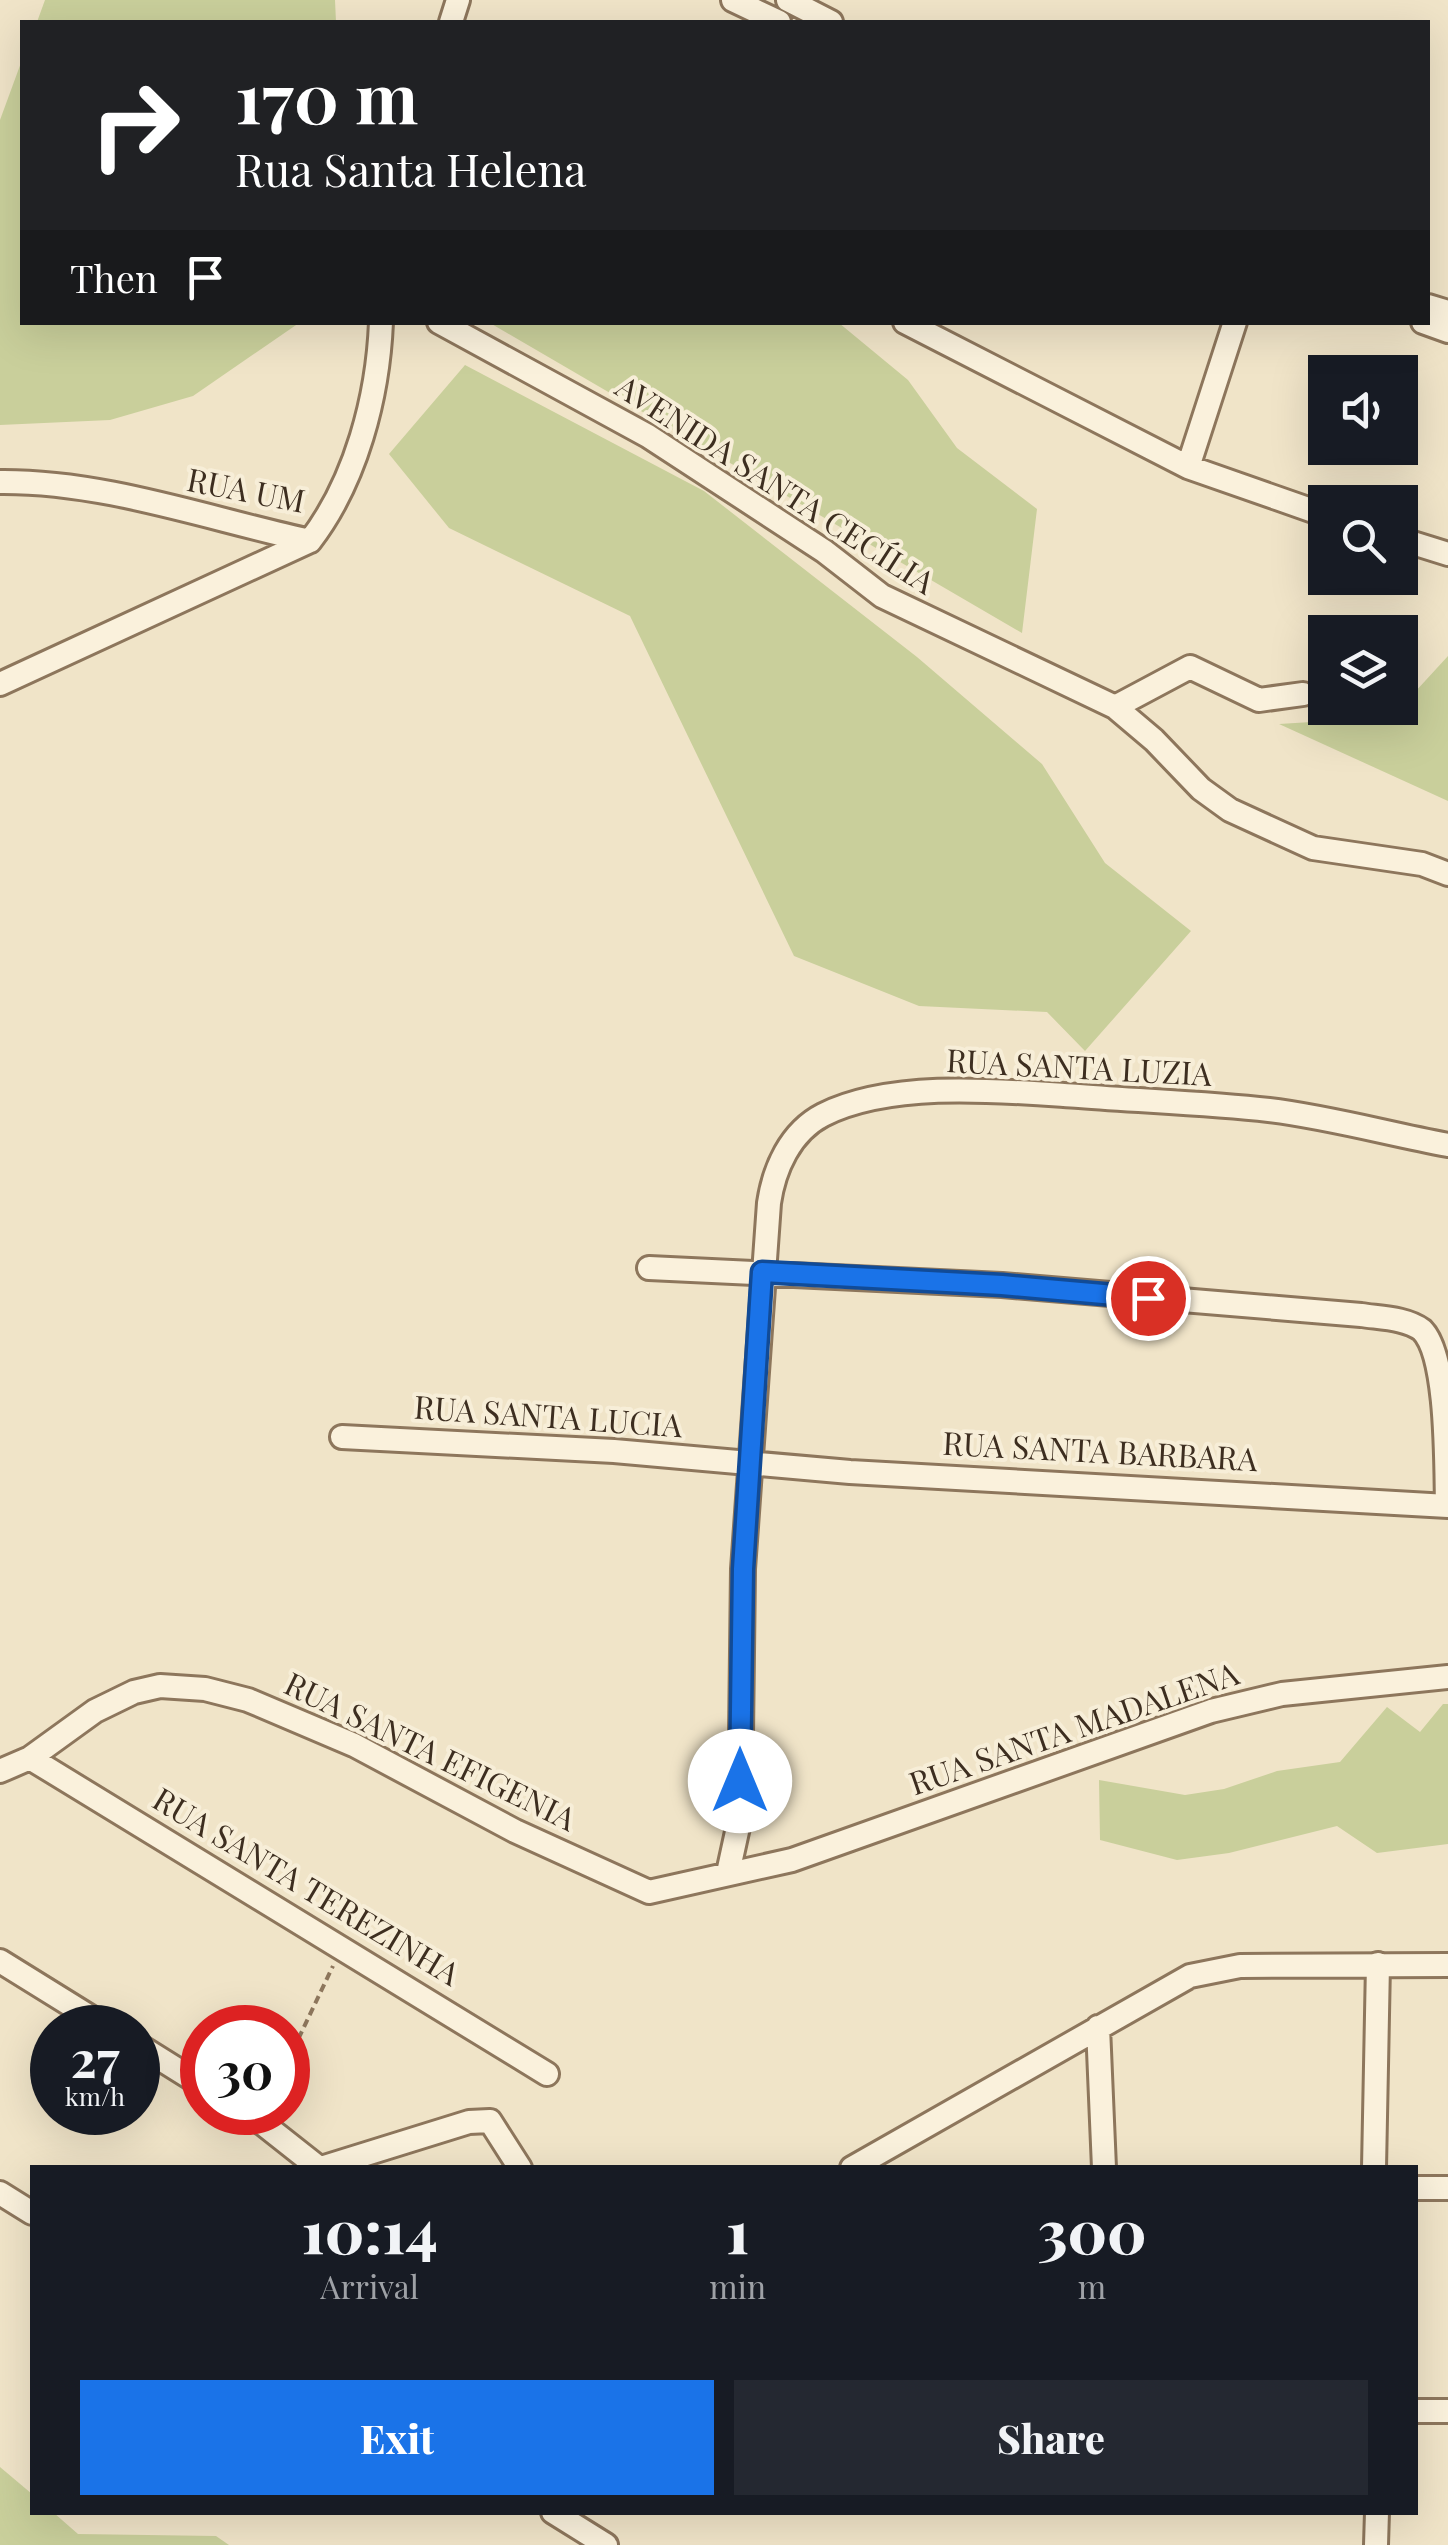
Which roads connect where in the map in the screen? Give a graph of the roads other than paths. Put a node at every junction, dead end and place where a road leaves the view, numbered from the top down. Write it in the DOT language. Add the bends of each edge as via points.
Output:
graph roads {
  1 [pos="733,0"];
  2 [pos="788,0"];
  3 [pos="775,20"];
  4 [pos="827,20"];
  5 [pos="381,325"];
  6 [pos="444,325"];
  7 [pos="911,325"];
  8 [pos="1233,325"];
  9 [pos="1188,467"];
  10 [pos="0,482"];
  11 [pos="1308,509"];
  12 [pos="310,541"];
  13 [pos="1418,545"];
  14 [pos="1448,554"];
  15 [pos="0,684"];
  16 [pos="1303,694"];
  17 [pos="1115,707"];
  18 [pos="1448,874"];
  19 [pos="1448,1145"];
  20 [pos="649,1268"];
  21 [pos="762,1272"];
  22 [pos="342,1437"];
  23 [pos="749,1464"];
  24 [pos="1447,1506"];
  25 [pos="1448,1677"];
  26 [pos="30,1758"];
  27 [pos="0,1771"];
  28 [pos="728,1874"];
  29 [pos="0,1961"];
  30 [pos="1378,1964"];
  31 [pos="1448,1965"];
  32 [pos="71,2005"];
  33 [pos="1098,2027"];
  34 [pos="547,2074"];
  35 [pos="278,2135"];
  36 [pos="316,2165"];
  37 [pos="330,2165"];
  38 [pos="518,2165"];
  39 [pos="857,2165"];
  40 [pos="1104,2165"];
  41 [pos="1374,2165"];
  42 [pos="1418,2188"];
  43 [pos="1448,2188"];
  44 [pos="0,2194"];
  45 [pos="30,2212"];
  46 [pos="1418,2411"];
  47 [pos="1448,2411"];
  48 [pos="558,2515"];
  49 [pos="1377,2515"];
  50 [pos="606,2545"];
  51 [pos="1376,2545"];
  1 -- 3 [label="street"];
  2 -- 4 [label="street"];
  5 -- 12 [label="street, RUA UM" via="368,418"];
  6 -- 17 [label="street, AVENIDA SANTA CECÍLIA" via="648,436 882,596"];
  7 -- 9 [label="street"];
  8 -- 9 [label="street"];
  9 -- 11 [label="street"];
  10 -- 12 [label="street, RUA UM" via="111,494"];
  12 -- 15 [label="street"];
  13 -- 14 [label="street"];
  16 -- 17 [label="street" via="1259,700 1190,667"];
  17 -- 18 [label="street, AVENIDA SANTA CECÍLIA" via="1230,810 1313,848"];
  19 -- 21 [label="street, RUA SANTA LUZIA" via="1271,1110 1016,1092 866,1100 822,1116 784,1154 772,1182"];
  20 -- 21 [label="street"];
  21 -- 23 [label="street, RUA SANTA LUZIA"];
  21 -- 24 [label="street" via="1002,1285 1410,1323 1431,1339 1442,1367"];
  22 -- 23 [label="street, RUA SANTA LUCIA"];
  23 -- 24 [label="street, RUA SANTA BARBARA"];
  23 -- 28 [label="street, RUA SANTA LUZIA" via="740,1818"];
  25 -- 28 [label="street, RUA SANTA MADALENA" via="1282,1694 1211,1711 897,1825"];
  26 -- 27 [label="street, RUA SANTA EFIGENIA"];
  26 -- 28 [label="street, RUA SANTA EFIGENIA" via="134,1692 205,1688 354,1745 515,1831 649,1892"];
  26 -- 34 [label="street, RUA SANTA TEREZINHA"];
  29 -- 32 [label="street"];
  30 -- 31 [label="street"];
  30 -- 33 [label="street" via="1217,1968"];
  30 -- 41 [label="street"];
  33 -- 39 [label="street"];
  33 -- 40 [label="street"];
  35 -- 36 [label="street"];
  37 -- 38 [label="street" via="490,2121"];
  42 -- 43 [label="street"];
  44 -- 45 [label="street"];
  46 -- 47 [label="street"];
  48 -- 50 [label="street"];
  49 -- 51 [label="street"];
}
